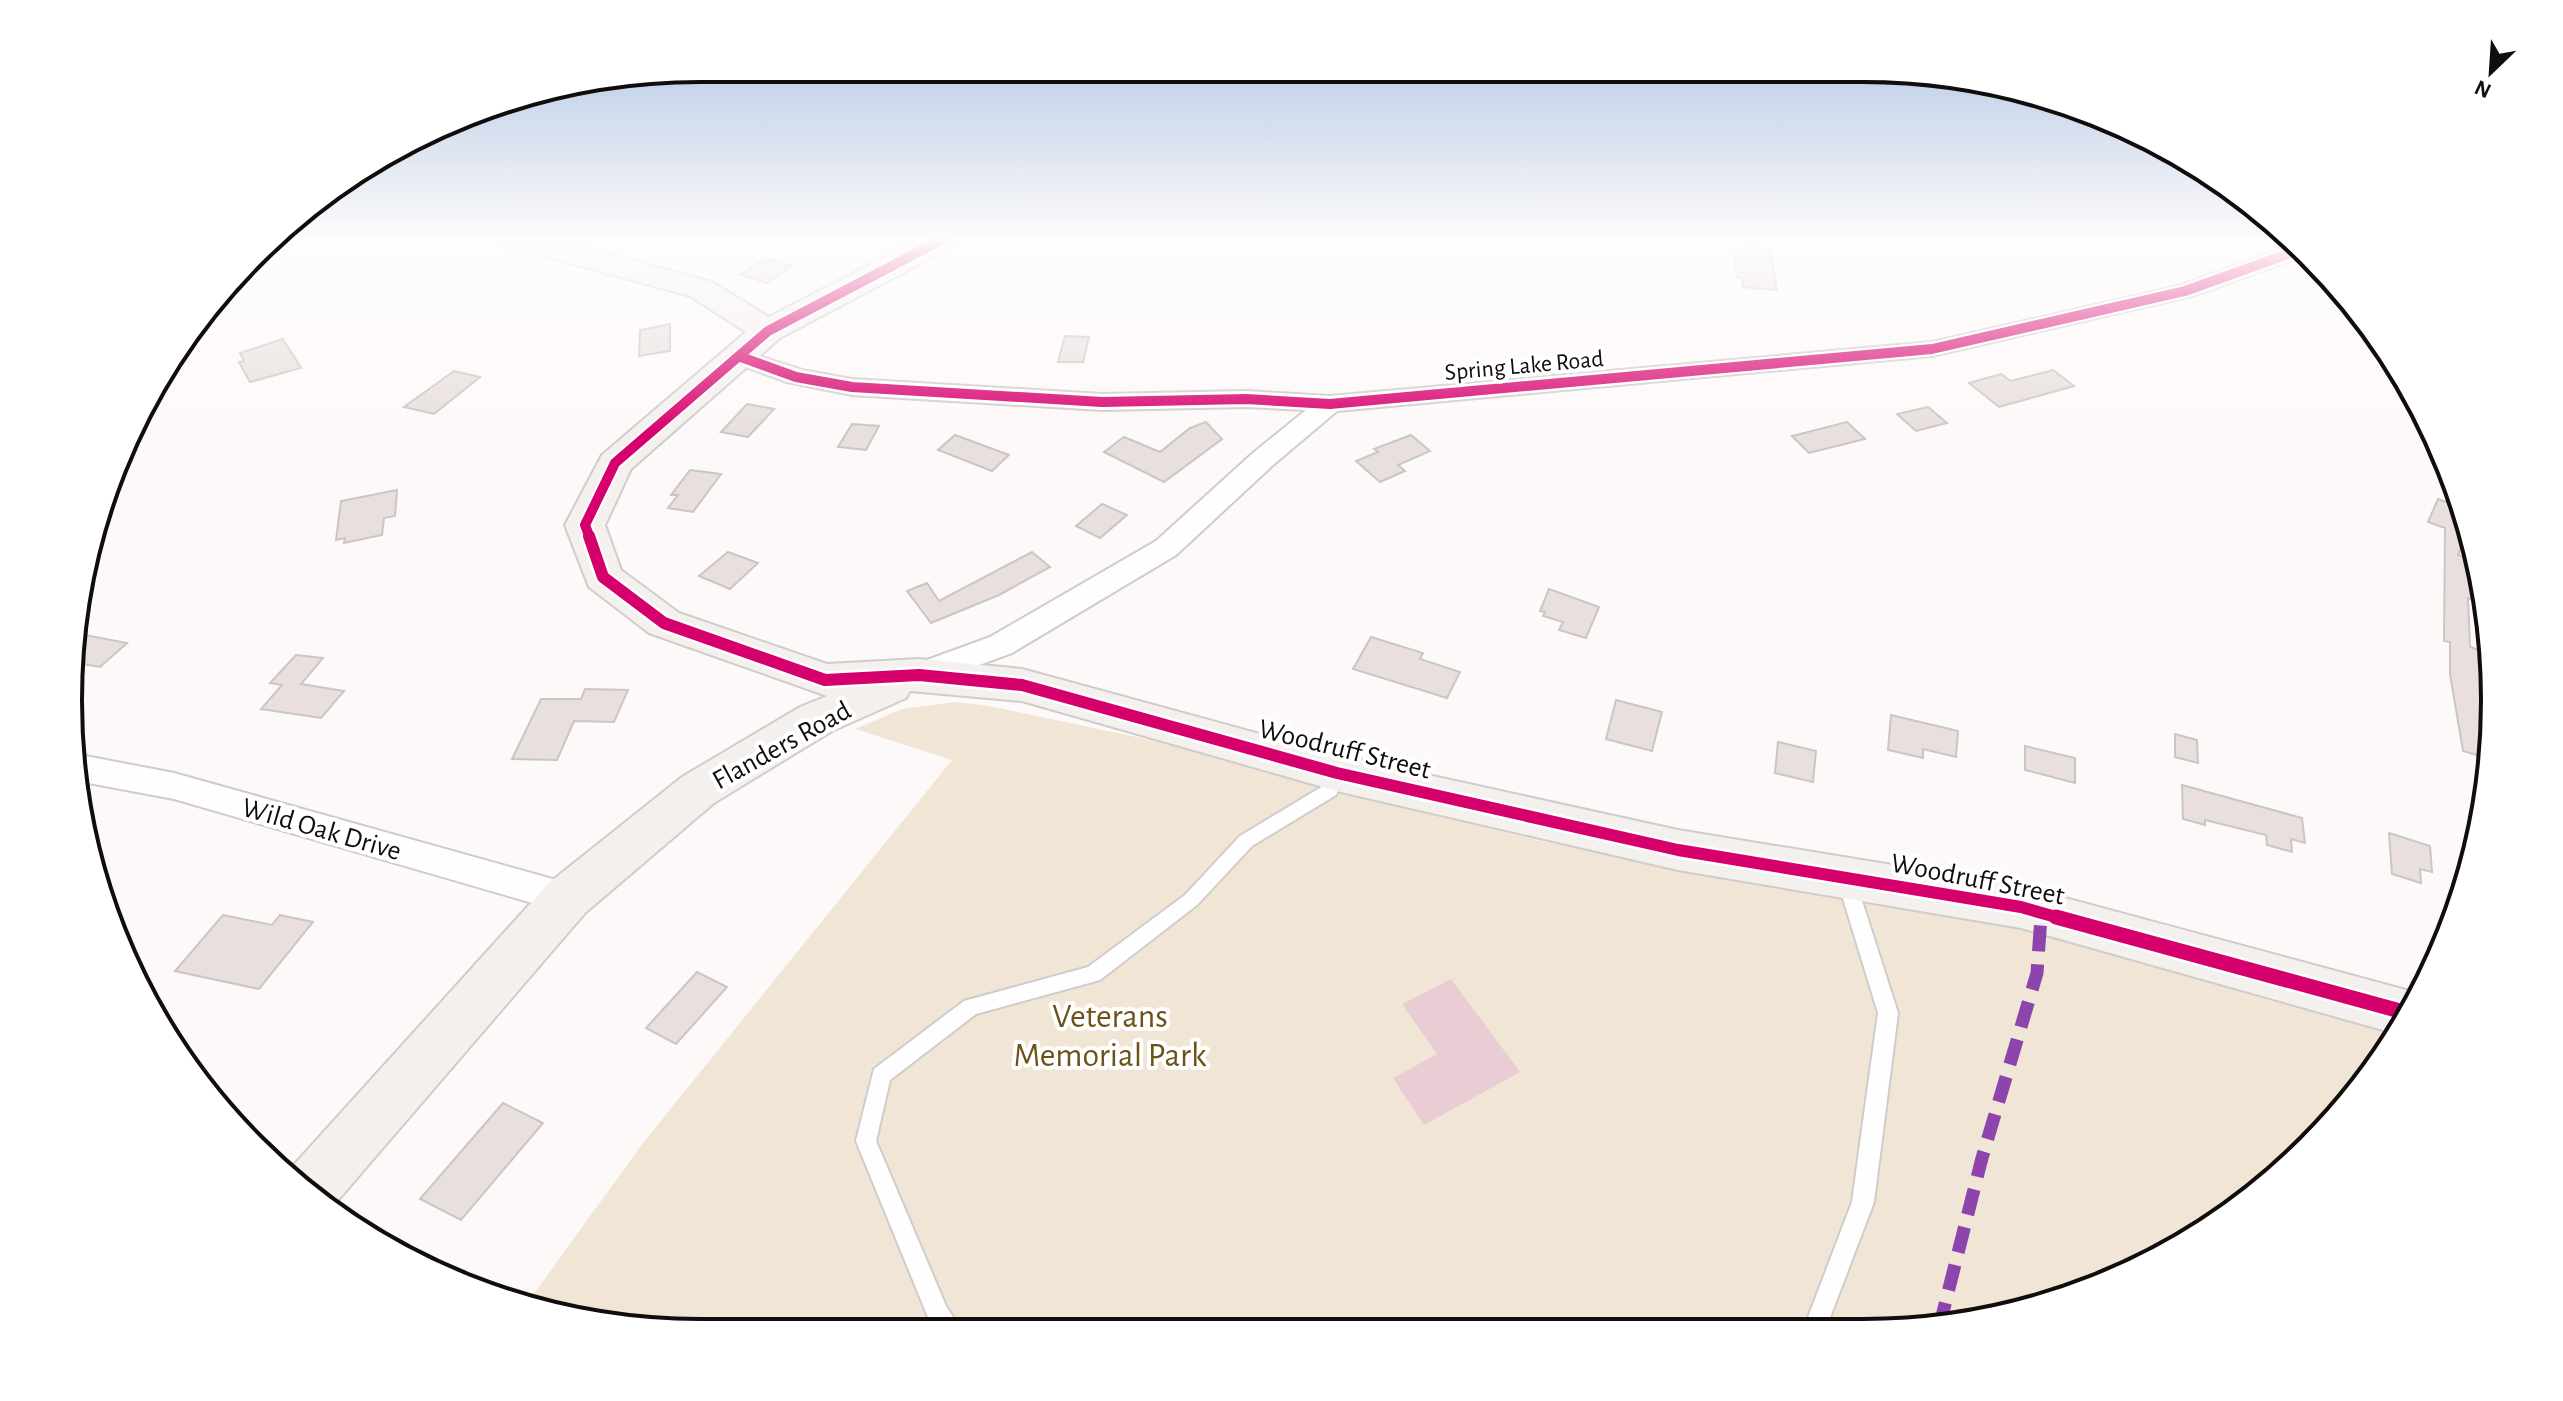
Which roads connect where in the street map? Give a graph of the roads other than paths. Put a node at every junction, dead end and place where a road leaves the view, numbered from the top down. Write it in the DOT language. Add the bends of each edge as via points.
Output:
graph roads {
  1 [pos="715,303"];
  2 [pos="827,303"];
  3 [pos="2131,303"];
  4 [pos="754,344"];
  5 [pos="1330,404"];
  6 [pos="919,675"];
  7 [pos="86,769"];
  8 [pos="1337,773"];
  9 [pos="1846,878"];
  10 [pos="567,898"];
  11 [pos="2398,1010"];
  12 [pos="315,1184"];
  13 [pos="942,1319"];
  14 [pos="1818,1319"];
  1 -- 4 [label="street"];
  2 -- 4 [label="street, Woodruff Street"];
  3 -- 5 [label="street, Spring Lake Road" via="1932,349"];
  4 -- 5 [label="street, Spring Lake Road" via="796,377 852,387 1102,402 1246,399"];
  4 -- 6 [label="street, Woodruff Street" via="615,463 585,525 603,577 664,623 825,680"];
  5 -- 6 [label="street, Flanders Road" via="1166,548 1001,645"];
  6 -- 8 [label="street, Woodruff Street" via="1022,685"];
  6 -- 10 [label="street, Flanders Road" via="816,719 698,790"];
  7 -- 10 [label="street, Wild Oak Drive" via="174,786"];
  8 -- 9 [label="street, Woodruff Street" via="1678,850"];
  8 -- 13 [label="lane" via="1330,790 1246,841 1191,900 1093,974 971,1007 881,1075 866,1141"];
  9 -- 11 [label="street, Woodruff Street" via="2021,907"];
  9 -- 14 [label="lane" via="1888,1013 1863,1202"];
  10 -- 12 [label="street, Flanders Road"];
}
